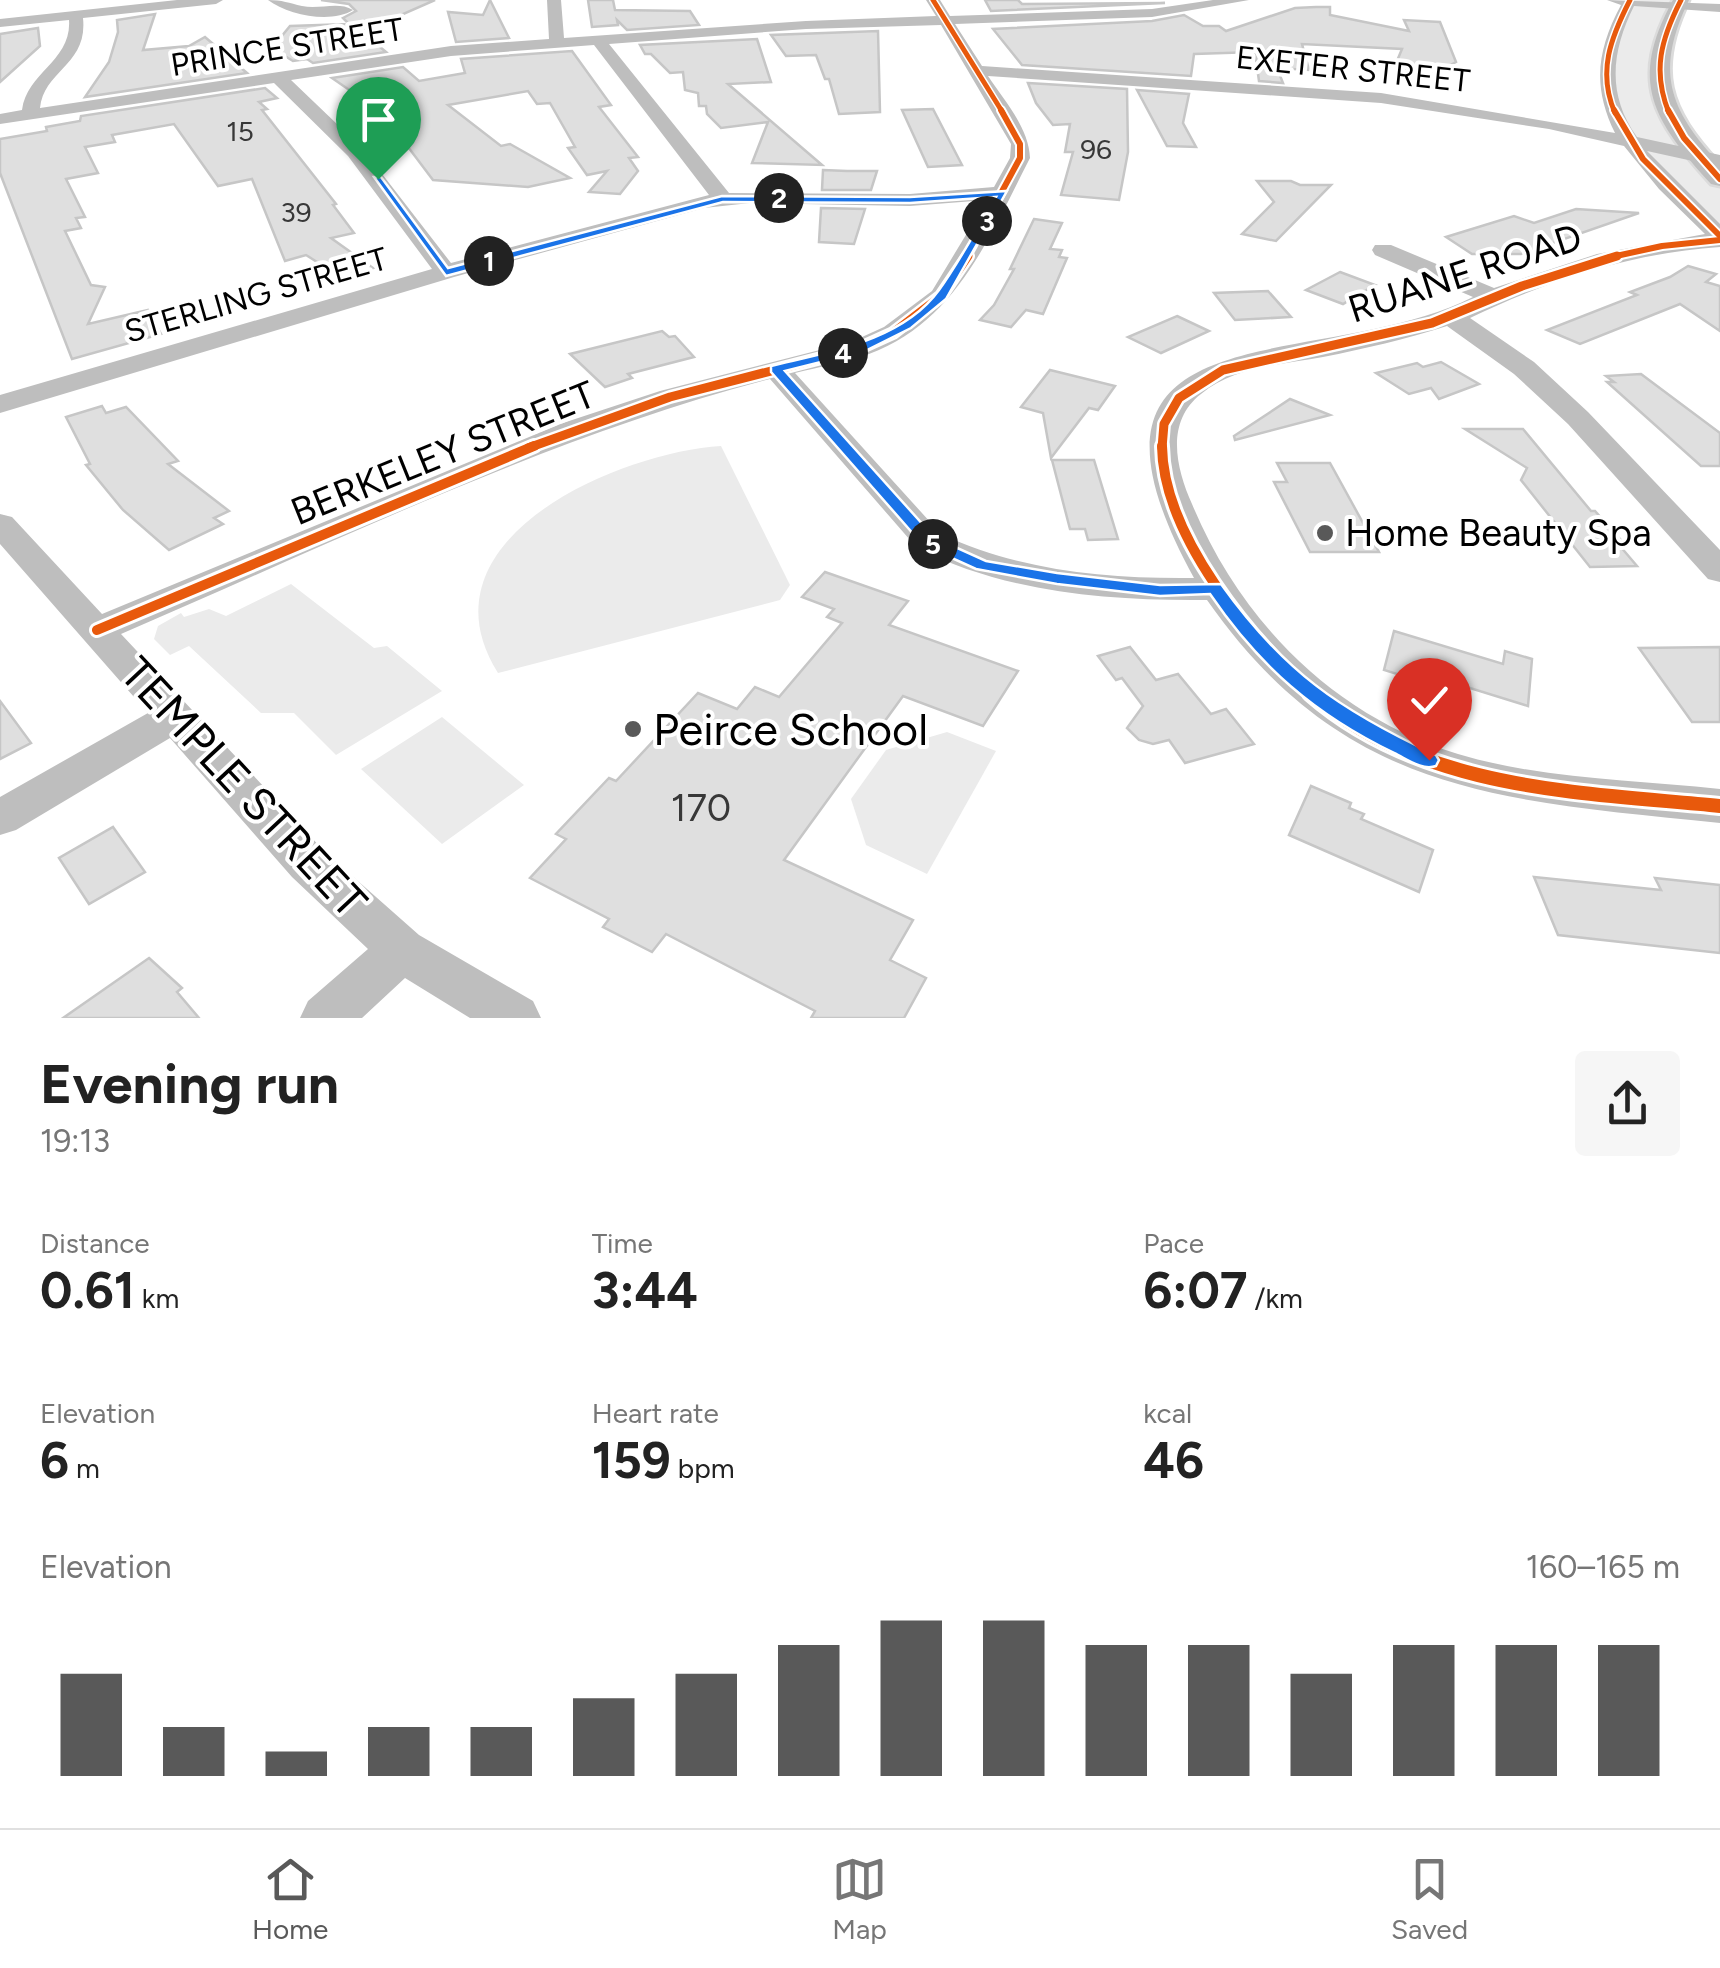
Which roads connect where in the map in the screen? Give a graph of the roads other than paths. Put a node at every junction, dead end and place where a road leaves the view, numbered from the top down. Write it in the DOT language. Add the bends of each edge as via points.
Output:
graph roads {
  1 [pos="216,0"];
  2 [pos="276,0"];
  3 [pos="554,0"];
  4 [pos="1242,0"];
  5 [pos="1614,0"];
  6 [pos="1630,0"];
  7 [pos="1680,2"];
  8 [pos="1720,8"];
  9 [pos="346,10"];
  10 [pos="939,10"];
  11 [pos="76,15"];
  12 [pos="0,23"];
  13 [pos="598,40"];
  14 [pos="557,43"];
  15 [pos="975,70"];
  16 [pos="276,75"];
  17 [pos="30,114"];
  18 [pos="0,119"];
  19 [pos="1629,141"];
  20 [pos="1696,154"];
  21 [pos="1720,161"];
  22 [pos="1720,180"];
  23 [pos="1003,193"];
  24 [pos="722,199"];
  25 [pos="1720,238"];
  26 [pos="1383,250"];
  27 [pos="446,272"];
  28 [pos="1494,297"];
  29 [pos="1451,318"];
  30 [pos="776,369"];
  31 [pos="0,404"];
  32 [pos="9,549"];
  33 [pos="1720,570"];
  34 [pos="1215,588"];
  35 [pos="97,630"];
  36 [pos="172,718"];
  37 [pos="1720,806"];
  38 [pos="0,818"];
  39 [pos="402,950"];
  40 [pos="326,1018"];
  41 [pos="514,1018"];
  1 -- 11 [label="street"];
  2 -- 9 [label="street" via="302,12"];
  3 -- 14 [label="street"];
  4 -- 10 [label="street, PRINCE STREET" via="1152,13"];
  5 -- 6 [label="street"];
  6 -- 7 [label="street"];
  6 -- 19 [label="street" via="1608,41 1603,71 1604,90"];
  7 -- 8 [label="street"];
  7 -- 20 [label="main road" via="1656,60 1656,84"];
  10 -- 13 [label="street, PRINCE STREET"];
  10 -- 15 [label="street, BERKELEY STREET"];
  11 -- 12 [label="street"];
  11 -- 17 [label="street" via="74,50 31,98"];
  13 -- 14 [label="street, PRINCE STREET"];
  13 -- 24 [label="street"];
  14 -- 16 [label="street, PRINCE STREET"];
  15 -- 19 [label="street, EXETER STREET" via="1381,98"];
  15 -- 23 [label="street, BERKELEY STREET" via="1020,144"];
  16 -- 17 [label="street, PRINCE STREET"];
  16 -- 27 [label="street" via="355,152"];
  17 -- 18 [label="street, PRINCE STREET"];
  19 -- 20 [label="street, EXETER STREET"];
  19 -- 25 [label="street"];
  20 -- 21 [label="street, EXETER STREET"];
  20 -- 22 [label="main road"];
  23 -- 24 [label="street, STERLING STREET" via="910,200"];
  23 -- 30 [label="street, BERKELEY STREET" via="941,296 906,326 860,348"];
  24 -- 27 [label="street, STERLING STREET"];
  25 -- 28 [label="street, RUANE ROAD" via="1642,247"];
  26 -- 28 [label="street"];
  27 -- 31 [label="street, STERLING STREET"];
  28 -- 29 [label="street, RUANE ROAD"];
  29 -- 33 [label="street" via="1564,405"];
  29 -- 34 [label="street, RUANE ROAD" via="1227,369 1173,405 1161,428 1164,473"];
  30 -- 34 [label="street" via="929,542 955,556 1102,586"];
  30 -- 35 [label="street, BERKELEY STREET" via="556,436"];
  32 -- 35 [label="street, TEMPLE STREET"];
  34 -- 37 [label="street, RUANE ROAD" via="1294,682 1402,750 1456,769 1550,787"];
  35 -- 36 [label="street, TEMPLE STREET"];
  36 -- 38 [label="street"];
  36 -- 39 [label="street, TEMPLE STREET" via="308,864"];
  39 -- 40 [label="street"];
  39 -- 41 [label="street, TEMPLE STREET"];
}
